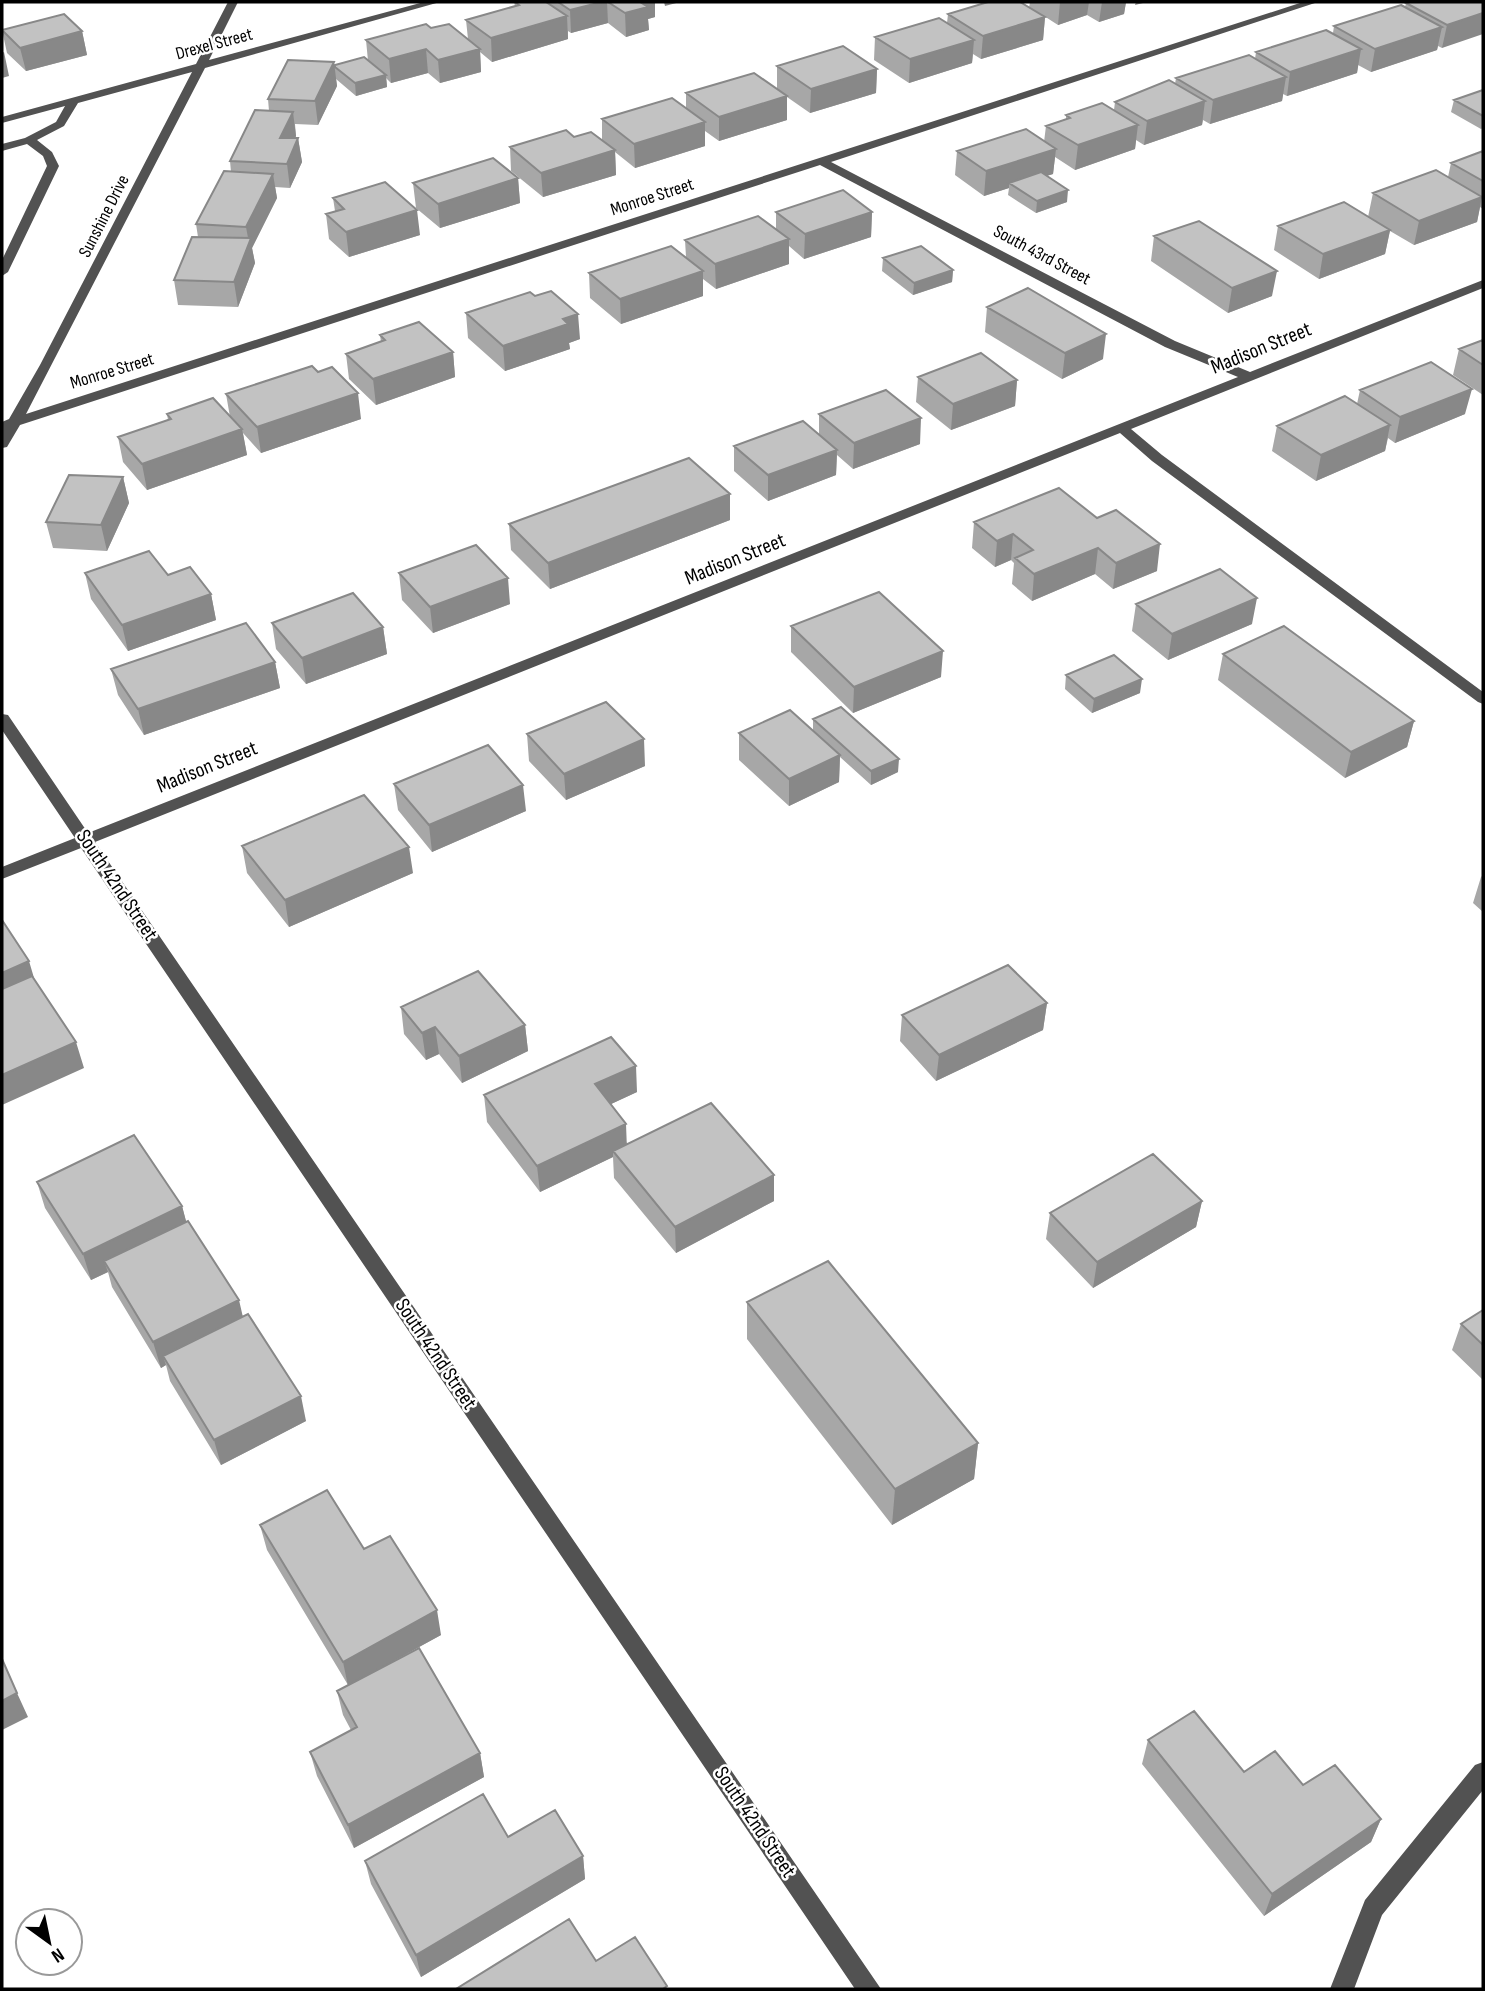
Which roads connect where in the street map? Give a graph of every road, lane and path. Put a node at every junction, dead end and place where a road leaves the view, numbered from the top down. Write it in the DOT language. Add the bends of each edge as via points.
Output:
graph roads {
  1 [pos="233,2"];
  2 [pos="435,2"];
  3 [pos="1313,2"];
  4 [pos="200,66"];
  5 [pos="74,100"];
  6 [pos="2,120"];
  7 [pos="29,140"];
  8 [pos="2,148"];
  9 [pos="821,161"];
  10 [pos="2,272"];
  11 [pos="1483,284"];
  12 [pos="1248,376"];
  13 [pos="18,420"];
  14 [pos="2,426"];
  15 [pos="1124,430"];
  16 [pos="2,444"];
  17 [pos="1483,699"];
  18 [pos="2,719"];
  19 [pos="86,839"];
  20 [pos="2,873"];
  21 [pos="1483,1773"];
  22 [pos="869,1989"];
  23 [pos="1342,1989"];
  1 -- 4 [label="street, Sunshine Drive"];
  2 -- 4 [label="street, Drexel Street"];
  3 -- 9 [label="street, Monroe Street"];
  4 -- 5 [label="street, Drexel Street"];
  4 -- 13 [label="street, Sunshine Drive"];
  5 -- 6 [label="street, Drexel Street"];
  5 -- 7 [label="street" via="60,124"];
  7 -- 8 [label="street"];
  7 -- 10 [label="street" via="48,154 53,166"];
  9 -- 12 [label="street, South 43rd Street" via="1170,344"];
  9 -- 13 [label="street, Monroe Street"];
  11 -- 12 [label="street, Madison Street"];
  12 -- 15 [label="street, Madison Street"];
  13 -- 14 [label="street, Monroe Street"];
  13 -- 16 [label="street, Sunshine Drive"];
  15 -- 17 [label="street"];
  15 -- 19 [label="street, Madison Street"];
  18 -- 19 [label="street, South 42nd Street"];
  19 -- 20 [label="street, Madison Street"];
  19 -- 22 [label="street, South 42nd Street"];
  21 -- 23 [label="street" via="1373,1908"];
}
